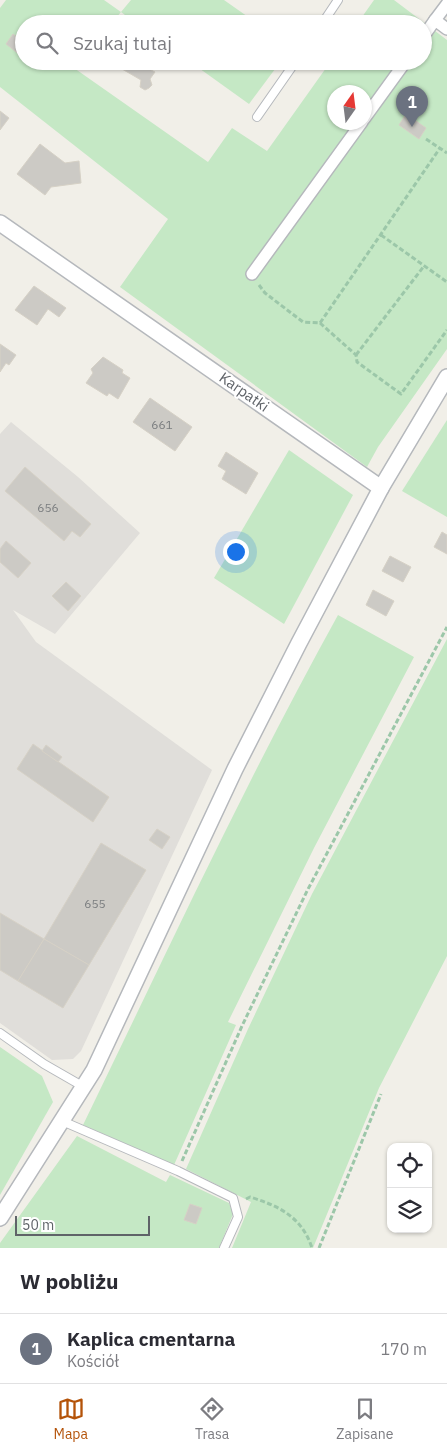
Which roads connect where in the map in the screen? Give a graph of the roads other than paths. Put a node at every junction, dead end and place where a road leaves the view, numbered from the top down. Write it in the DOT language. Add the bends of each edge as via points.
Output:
graph roads {
  1 [pos="338,0"];
  2 [pos="442,0"];
  3 [pos="447,4"];
  4 [pos="328,15"];
  5 [pos="436,20"];
  6 [pos="432,25"];
  7 [pos="447,29"];
  8 [pos="290,70"];
  9 [pos="399,70"];
  10 [pos="372,108"];
  11 [pos="258,117"];
  12 [pos="356,130"];
  13 [pos="0,223"];
  14 [pos="252,274"];
  15 [pos="447,376"];
  16 [pos="381,488"];
  17 [pos="0,1033"];
  18 [pos="84,1087"];
  19 [pos="62,1121"];
  20 [pos="0,1218"];
  21 [pos="224,1248"];
  1 -- 4 [label="lane"];
  2 -- 3 [label="lane"];
  3 -- 5 [label="street"];
  5 -- 6 [label="street"];
  5 -- 7 [label="street"];
  8 -- 11 [label="lane"];
  9 -- 10 [label="street"];
  12 -- 14 [label="street"];
  13 -- 16 [label="street, Karpatki"];
  15 -- 16 [label="street"];
  16 -- 18 [label="street" via="235,769"];
  17 -- 18 [label="lane"];
  18 -- 19 [label="street"];
  19 -- 20 [label="street"];
  19 -- 21 [label="lane" via="228,1195 236,1203 238,1217"];
}
